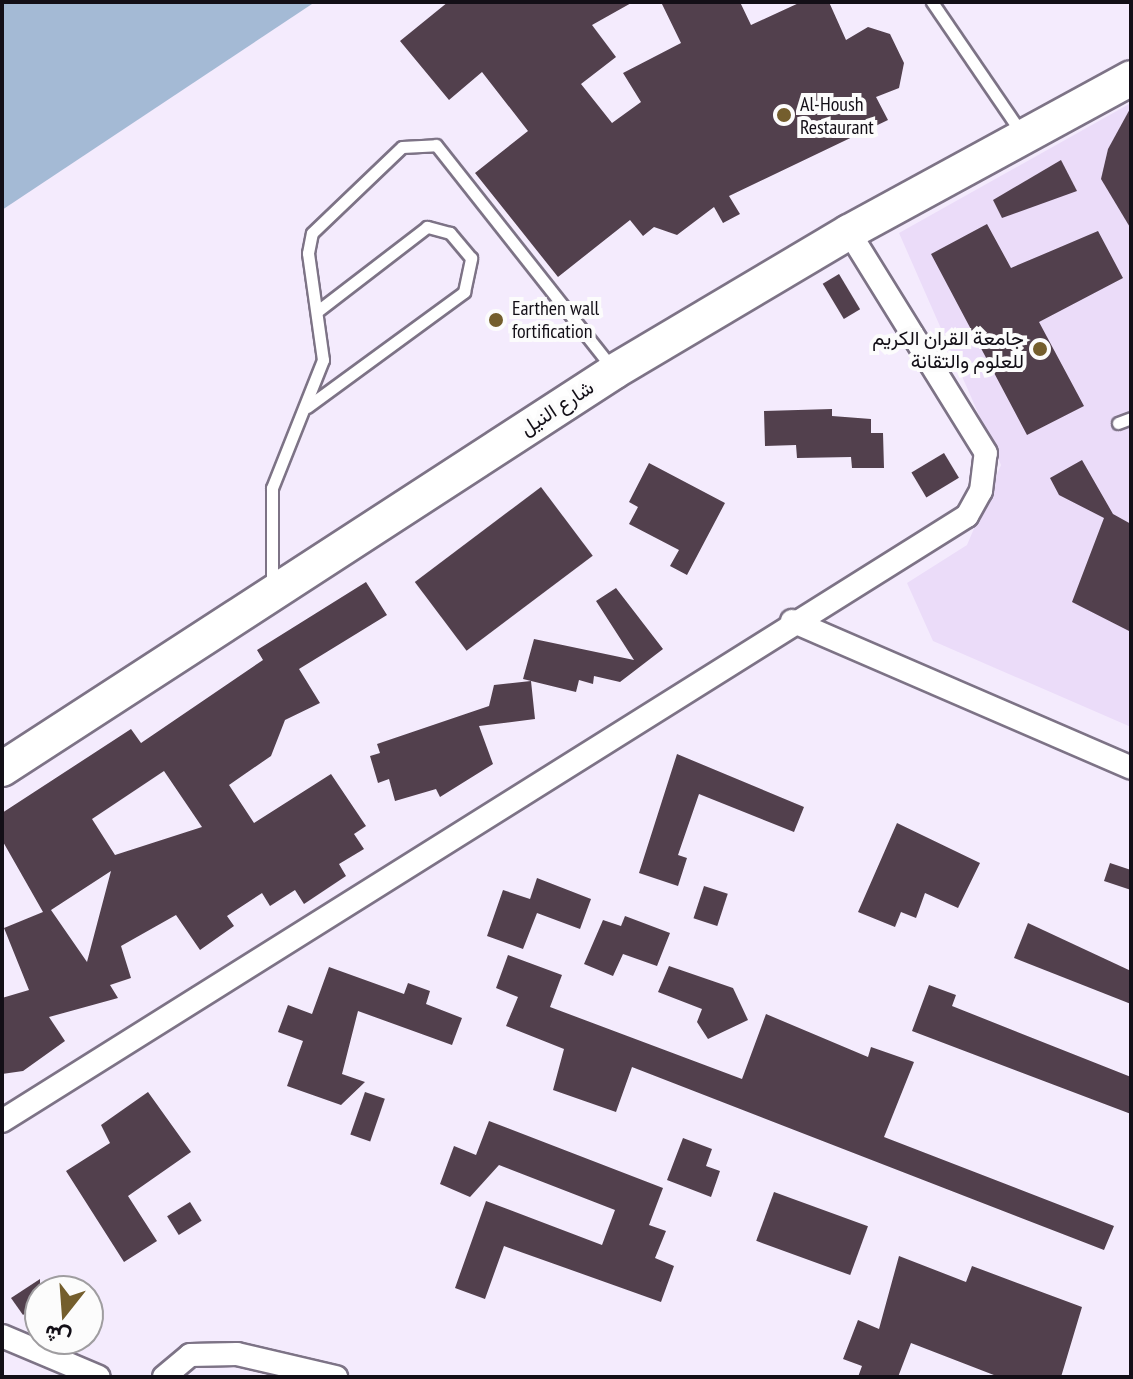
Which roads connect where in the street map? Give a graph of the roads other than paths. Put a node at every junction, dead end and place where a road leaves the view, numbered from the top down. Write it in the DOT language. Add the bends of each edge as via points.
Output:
graph roads {
  1 [pos="932,2"];
  2 [pos="1131,78"];
  3 [pos="1024,137"];
  4 [pos="849,232"];
  5 [pos="319,310"];
  6 [pos="615,371"];
  7 [pos="305,409"];
  8 [pos="1131,418"];
  9 [pos="1118,423"];
  10 [pos="273,589"];
  11 [pos="792,621"];
  12 [pos="1131,768"];
  13 [pos="2,769"];
  14 [pos="2,1121"];
  15 [pos="2,1336"];
  16 [pos="99,1377"];
  17 [pos="164,1377"];
  18 [pos="336,1377"];
  1 -- 3 [label="lane"];
  2 -- 3 [label="main road, شارع النيل"];
  3 -- 4 [label="main road, شارع النيل"];
  4 -- 6 [label="main road, شارع النيل"];
  4 -- 11 [label="street" via="986,453 981,491 967,516"];
  5 -- 6 [label="lane" via="308,253 312,233 402,147 436,145"];
  5 -- 7 [label="lane" via="323,360"];
  5 -- 7 [label="lane" via="427,227 450,233 471,258 464,292"];
  6 -- 10 [label="main road, شارع النيل"];
  7 -- 10 [label="lane" via="272,488"];
  8 -- 9 [label="lane"];
  10 -- 13 [label="main road, شارع النيل"];
  11 -- 12 [label="street"];
  11 -- 14 [label="street"];
  15 -- 16 [label="street"];
  17 -- 18 [label="street" via="190,1355 237,1354"];
}
